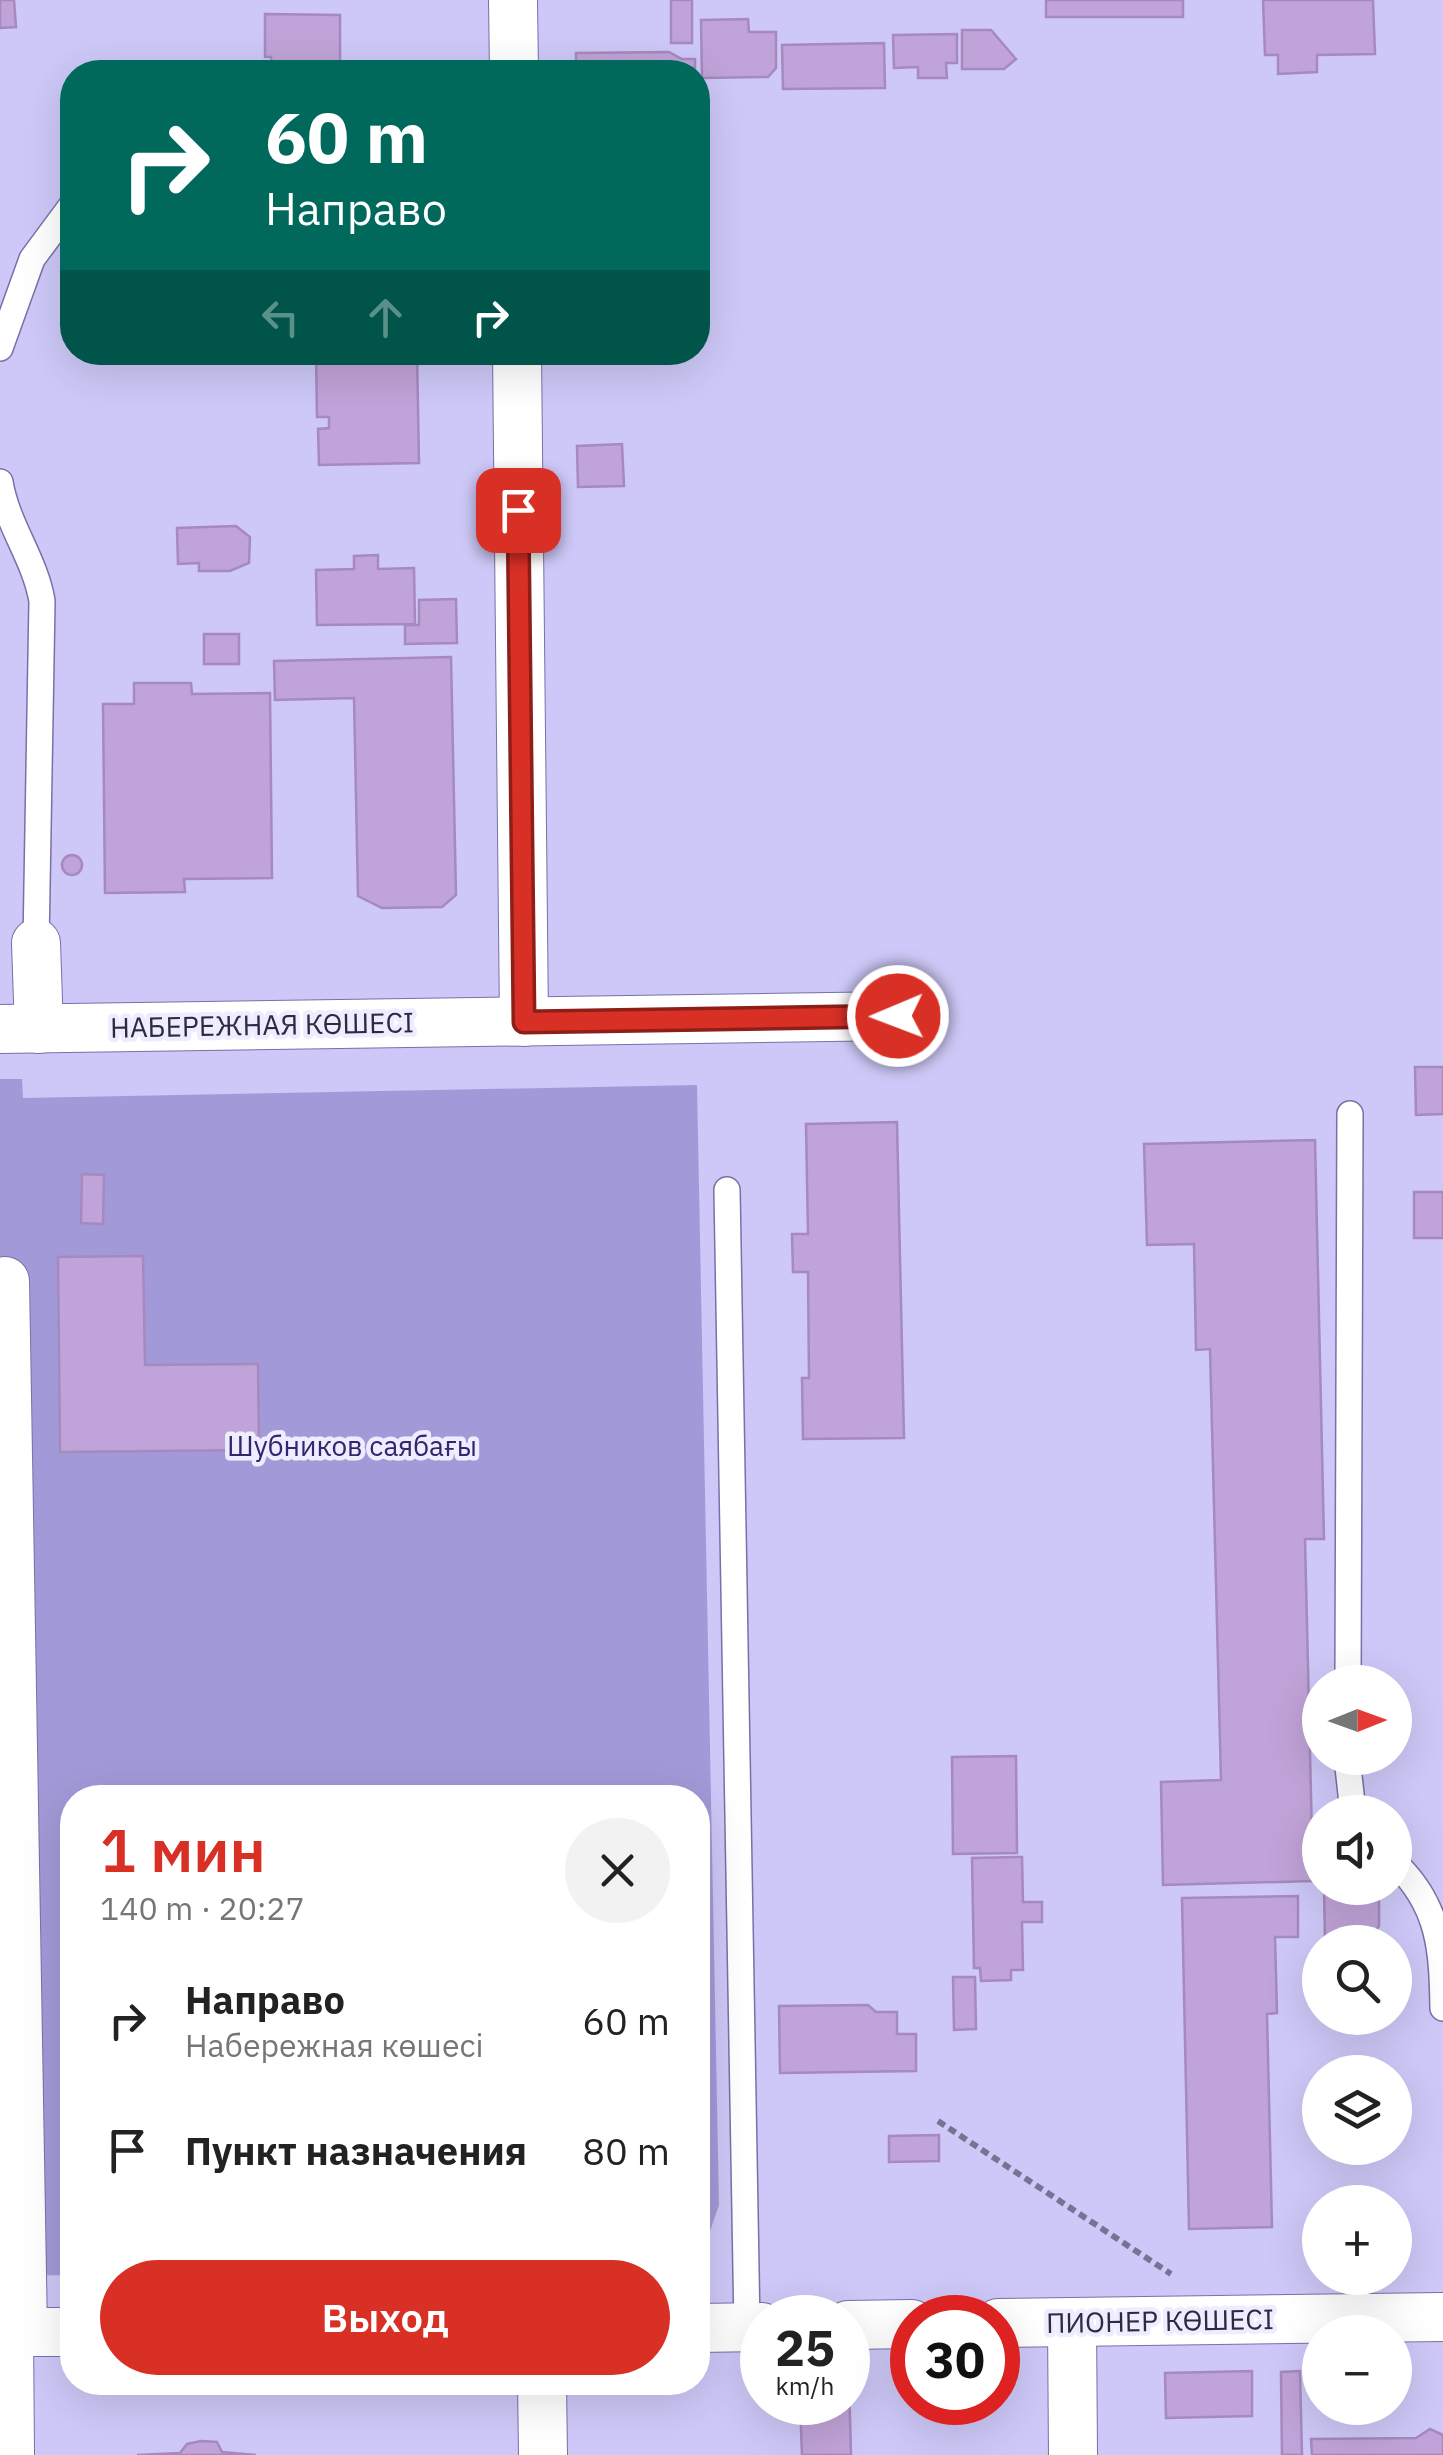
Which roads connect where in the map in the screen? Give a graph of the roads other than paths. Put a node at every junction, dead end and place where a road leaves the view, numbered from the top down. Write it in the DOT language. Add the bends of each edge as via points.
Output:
graph roads {
  1 [pos="513,0"];
  2 [pos="514,60"];
  3 [pos="60,220"];
  4 [pos="0,348"];
  5 [pos="516,365"];
  6 [pos="0,482"];
  7 [pos="36,943"];
  8 [pos="898,1016"];
  9 [pos="524,1022"];
  10 [pos="20,1029"];
  11 [pos="1350,1114"];
  12 [pos="727,1190"];
  13 [pos="3,1282"];
  14 [pos="1348,1665"];
  15 [pos="1412,1884"];
  16 [pos="9,1980"];
  17 [pos="1443,2008"];
  18 [pos="754,2295"];
  19 [pos="1443,2318"];
  20 [pos="1072,2322"];
  21 [pos="1020,2323"];
  22 [pos="740,2327"];
  23 [pos="710,2328"];
  24 [pos="10,2332"];
  25 [pos="60,2332"];
  26 [pos="542,2395"];
  27 [pos="10,2455"];
  28 [pos="543,2455"];
  29 [pos="1073,2455"];
  1 -- 2 [label="street"];
  3 -- 4 [label="lane" via="32,259"];
  5 -- 9 [label="street"];
  6 -- 7 [label="lane" via="38,573 42,601"];
  7 -- 10 [label="street"];
  8 -- 9 [label="street, НАБЕРЕЖНАЯ КӨШЕСІ"];
  9 -- 10 [label="street, НАБЕРЕЖНАЯ КӨШЕСІ"];
  11 -- 14 [label="lane"];
  12 -- 18 [label="lane"];
  13 -- 16 [label="street"];
  15 -- 17 [label="lane" via="1429,1904 1441,1938"];
  16 -- 24 [label="street"];
  19 -- 20 [label="street, ПИОНЕР КӨШЕСІ"];
  20 -- 21 [label="street, ПИОНЕР КӨШЕСІ"];
  20 -- 29 [label="street"];
  22 -- 23 [label="street"];
  24 -- 25 [label="street"];
  24 -- 27 [label="street"];
  26 -- 28 [label="street"];
}
